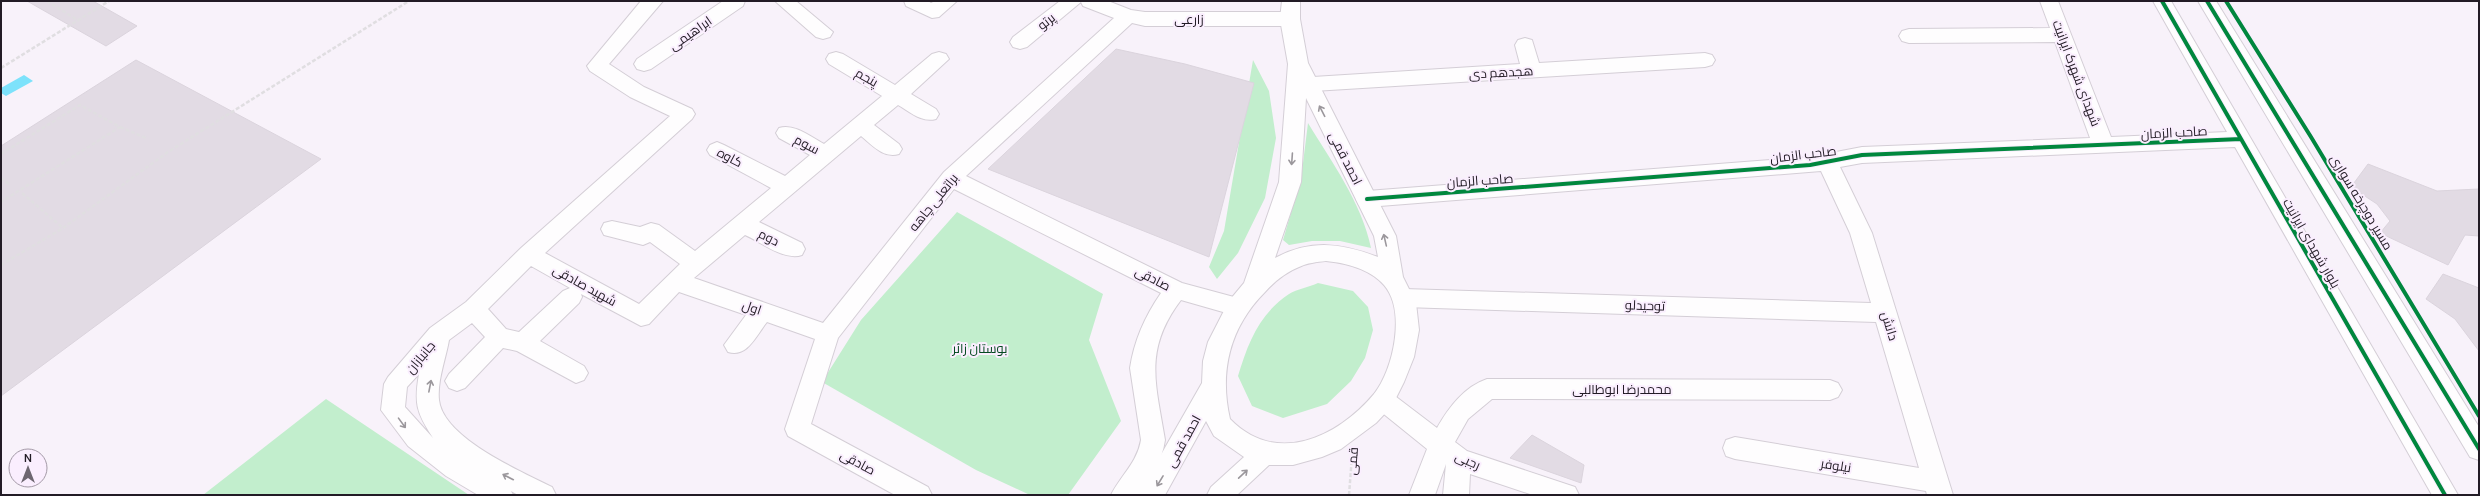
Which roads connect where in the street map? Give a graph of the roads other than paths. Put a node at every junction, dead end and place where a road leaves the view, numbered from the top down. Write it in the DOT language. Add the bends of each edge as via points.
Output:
graph roads {
  1 [pos="654,1"];
  2 [pos="736,1"];
  3 [pos="784,1"];
  4 [pos="914,1"];
  5 [pos="948,1"];
  6 [pos="1072,1"];
  7 [pos="1090,1"];
  8 [pos="2049,1"];
  9 [pos="2162,1"];
  10 [pos="2207,1"];
  11 [pos="1290,10"];
  12 [pos="1128,16"];
  13 [pos="823,32"];
  14 [pos="2061,35"];
  15 [pos="1909,36"];
  16 [pos="1020,42"];
  17 [pos="1525,45"];
  18 [pos="836,59"];
  19 [pos="939,59"];
  20 [pos="1705,60"];
  21 [pos="644,64"];
  22 [pos="1531,70"];
  23 [pos="1302,84"];
  24 [pos="898,95"];
  25 [pos="929,114"];
  26 [pos="861,126"];
  27 [pos="786,133"];
  28 [pos="2241,139"];
  29 [pos="2102,146"];
  30 [pos="892,149"];
  31 [pos="717,150"];
  32 [pos="827,154"];
  33 [pos="1827,162"];
  34 [pos="951,178"];
  35 [pos="787,188"];
  36 [pos="1367,199"];
  37 [pos="743,224"];
  38 [pos="612,229"];
  39 [pos="794,249"];
  40 [pos="529,254"];
  41 [pos="696,264"];
  42 [pos="1392,278"];
  43 [pos="675,281"];
  44 [pos="1255,285"];
  45 [pos="1176,290"];
  46 [pos="571,297"];
  47 [pos="1404,298"];
  48 [pos="1237,307"];
  49 [pos="474,309"];
  50 [pos="762,311"];
  51 [pos="1886,313"];
  52 [pos="828,334"];
  53 [pos="438,335"];
  54 [pos="499,338"];
  55 [pos="523,343"];
  56 [pos="736,345"];
  57 [pos="576,373"];
  58 [pos="457,381"];
  59 [pos="1212,386"];
  60 [pos="1830,390"];
  61 [pos="1383,400"];
  62 [pos="798,429"];
  63 [pos="1735,448"];
  64 [pos="2479,449"];
  65 [pos="1450,452"];
  66 [pos="1265,454"];
  67 [pos="1938,488"];
  68 [pos="500,495"];
  69 [pos="543,495"];
  70 [pos="919,495"];
  71 [pos="1124,495"];
  72 [pos="1151,495"];
  73 [pos="1220,495"];
  74 [pos="1422,495"];
  75 [pos="1456,495"];
  76 [pos="1566,495"];
  77 [pos="2445,495"];
  1 -- 40 [label="street" via="646,7 597,66 637,92 685,114"];
  2 -- 21 [label="street, ابراهیمی"];
  3 -- 13 [label="street"];
  4 -- 5 [label="street" via="932,12"];
  6 -- 16 [label="street, پرتو"];
  7 -- 12 [label="street, زارعی"];
  8 -- 14 [label="street, شهدای شهرک ایرانیت"];
  9 -- 28 [label="street, بلوار شهدای ایرانیت"];
  10 -- 64 [label="street"];
  11 -- 12 [label="street, زارعی" via="1145,19"];
  11 -- 23 [label="street, احمد قمی"];
  12 -- 34 [label="street, براتعلی چاهه"];
  14 -- 15 [label="street"];
  14 -- 29 [label="street, شهدای شهرک ایرانیت" via="2099,130"];
  17 -- 22 [label="street"];
  18 -- 24 [label="street, پنجم"];
  19 -- 24 [label="street"];
  20 -- 22 [label="street, هجدهم دی"];
  22 -- 23 [label="street, هجدهم دی"];
  36 -- 23 [label="street, احمد قمی, one-way"];
  23 -- 44 [label="street, احمد قمی, one-way" via="1290,182"];
  24 -- 25 [label="street, پنجم"];
  24 -- 26 [label="street"];
  26 -- 30 [label="street"];
  26 -- 32 [label="street"];
  27 -- 32 [label="street, سوم"];
  28 -- 29 [label="street, صاحب الزمان"];
  28 -- 77 [label="street, بلوار شهدای ایرانیت"];
  29 -- 33 [label="street, صاحب الزمان" via="1862,155"];
  31 -- 35 [label="street, کاوه"];
  32 -- 35 [label="street"];
  33 -- 36 [label="street, صاحب الزمان"];
  33 -- 51 [label="street, دانش" via="1861,233"];
  34 -- 45 [label="street, صادقی"];
  34 -- 52 [label="street, براتعلی چاهه"];
  35 -- 37 [label="street"];
  42 -- 36 [label="street, احمد قمی, one-way" via="1385,236"];
  37 -- 39 [label="street, دوم"];
  37 -- 41 [label="street"];
  38 -- 41 [label="street" via="643,236 651,231"];
  40 -- 43 [label="street, شهید صادقی" via="641,317"];
  40 -- 49 [label="street"];
  41 -- 43 [label="street"];
  42 -- 44 [label="street" via="1367,263 1343,254 1326,252 1301,256 1280,266"];
  42 -- 47 [label="street"];
  43 -- 50 [label="street, اول"];
  44 -- 48 [label="street"];
  45 -- 48 [label="street"];
  45 -- 71 [label="street, صادقی" via="1161,312 1143,357 1142,368 1153,440 1152,451 1148,462"];
  46 -- 55 [label="street"];
  47 -- 51 [label="street, توحیدلو"];
  47 -- 61 [label="street" via="1408,321 1406,346 1401,365"];
  48 -- 59 [label="street" via="1226,325 1216,354"];
  49 -- 53 [label="street"];
  49 -- 54 [label="street"];
  50 -- 52 [label="street, اول"];
  50 -- 56 [label="street"];
  51 -- 67 [label="street, دانش"];
  52 -- 62 [label="street, براتعلی چاهه"];
  53 -- 68 [label="street, جانبازان, one-way" via="396,384 393,410 410,434 433,455"];
  69 -- 53 [label="street, جانبازان, one-way" via="483,464 450,439 435,420 427,400"];
  54 -- 55 [label="street"];
  54 -- 58 [label="street"];
  55 -- 57 [label="street"];
  59 -- 66 [label="street" via="1219,424 1242,444"];
  59 -- 72 [label="street, احمد قمی, one-way" via="1183,442"];
  60 -- 65 [label="street, محمدرضا ابوطالبی" via="1486,389 1459,412"];
  61 -- 65 [label="street, رجبی"];
  61 -- 66 [label="street" via="1354,428 1320,448 1294,455"];
  62 -- 70 [label="street, صادقی"];
  63 -- 67 [label="street, نیلوفر"];
  65 -- 74 [label="street, محمدرضا ابوطالبی"];
  65 -- 75 [label="street"];
  65 -- 76 [label="street, رجبی"];
  73 -- 66 [label="street, one-way"];
}
